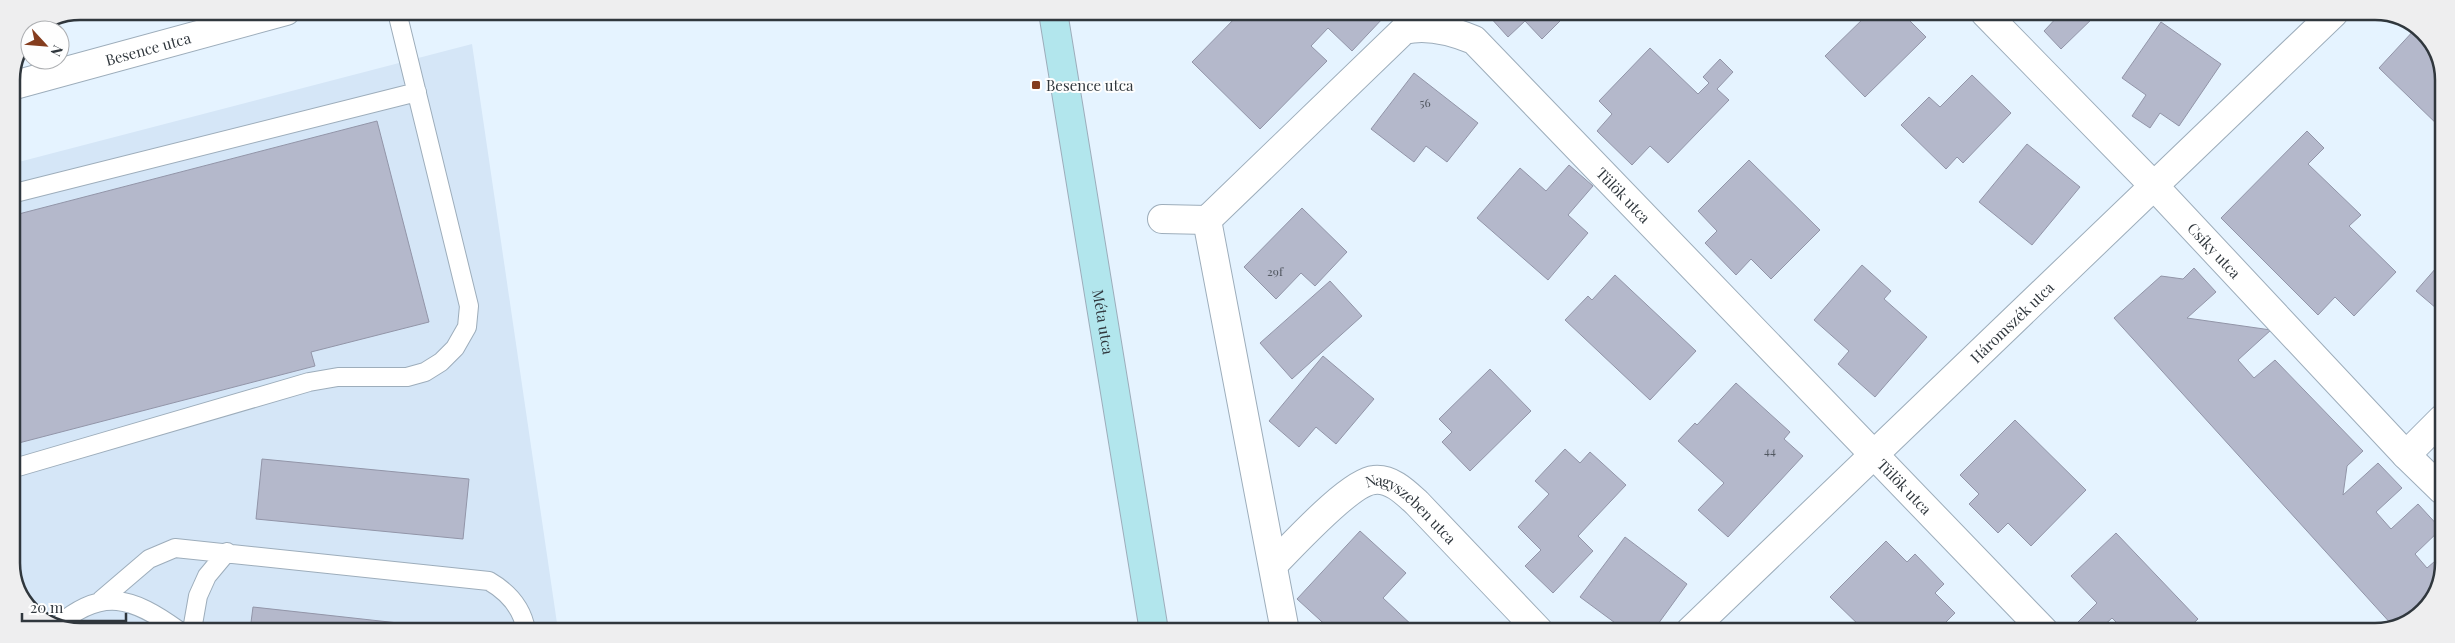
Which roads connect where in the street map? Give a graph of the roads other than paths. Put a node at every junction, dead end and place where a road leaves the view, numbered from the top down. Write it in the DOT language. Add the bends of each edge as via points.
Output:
graph roads {
  1 [pos="256,20"];
  2 [pos="399,20"];
  3 [pos="1054,20"];
  4 [pos="1992,20"];
  5 [pos="2328,20"];
  6 [pos="20,84"];
  7 [pos="417,92"];
  8 [pos="2154,187"];
  9 [pos="20,192"];
  10 [pos="1162,219"];
  11 [pos="1208,220"];
  12 [pos="2435,426"];
  13 [pos="2406,454"];
  14 [pos="1873,456"];
  15 [pos="20,465"];
  16 [pos="2435,483"];
  17 [pos="228,552"];
  18 [pos="1274,564"];
  19 [pos="101,600"];
  20 [pos="64,621"];
  21 [pos="168,623"];
  22 [pos="193,623"];
  23 [pos="525,623"];
  24 [pos="1153,623"];
  25 [pos="1284,623"];
  26 [pos="1531,623"];
  27 [pos="1698,623"];
  28 [pos="2036,623"];
  1 -- 6 [label="street, Besence utca"];
  2 -- 7 [label="lane"];
  3 -- 24 [label="main road, Méta utca"];
  4 -- 8 [label="street, Csíky utca"];
  5 -- 8 [label="street, Háromszék utca"];
  7 -- 9 [label="lane"];
  7 -- 15 [label="lane" via="469,306 468,327 455,348 425,372 407,377 338,377 309,382"];
  8 -- 13 [label="street, Csíky utca"];
  8 -- 14 [label="street, Háromszék utca"];
  10 -- 11 [label="street"];
  11 -- 14 [label="street, Tülök utca" via="1404,30 1415,27 1452,30 1474,40"];
  11 -- 18 [label="street"];
  12 -- 13 [label="street"];
  13 -- 16 [label="street, Csíky utca"];
  14 -- 27 [label="street, Háromszék utca"];
  14 -- 28 [label="street, Tülök utca"];
  17 -- 19 [label="lane" via="175,548 148,559"];
  17 -- 22 [label="lane" via="207,576 198,596"];
  17 -- 23 [label="lane" via="489,581 507,592"];
  18 -- 25 [label="street"];
  18 -- 26 [label="street, Nagyszeben utca" via="1362,483 1375,480 1395,484"];
  19 -- 20 [label="lane" via="81,607"];
  19 -- 21 [label="lane" via="129,603"];
}
